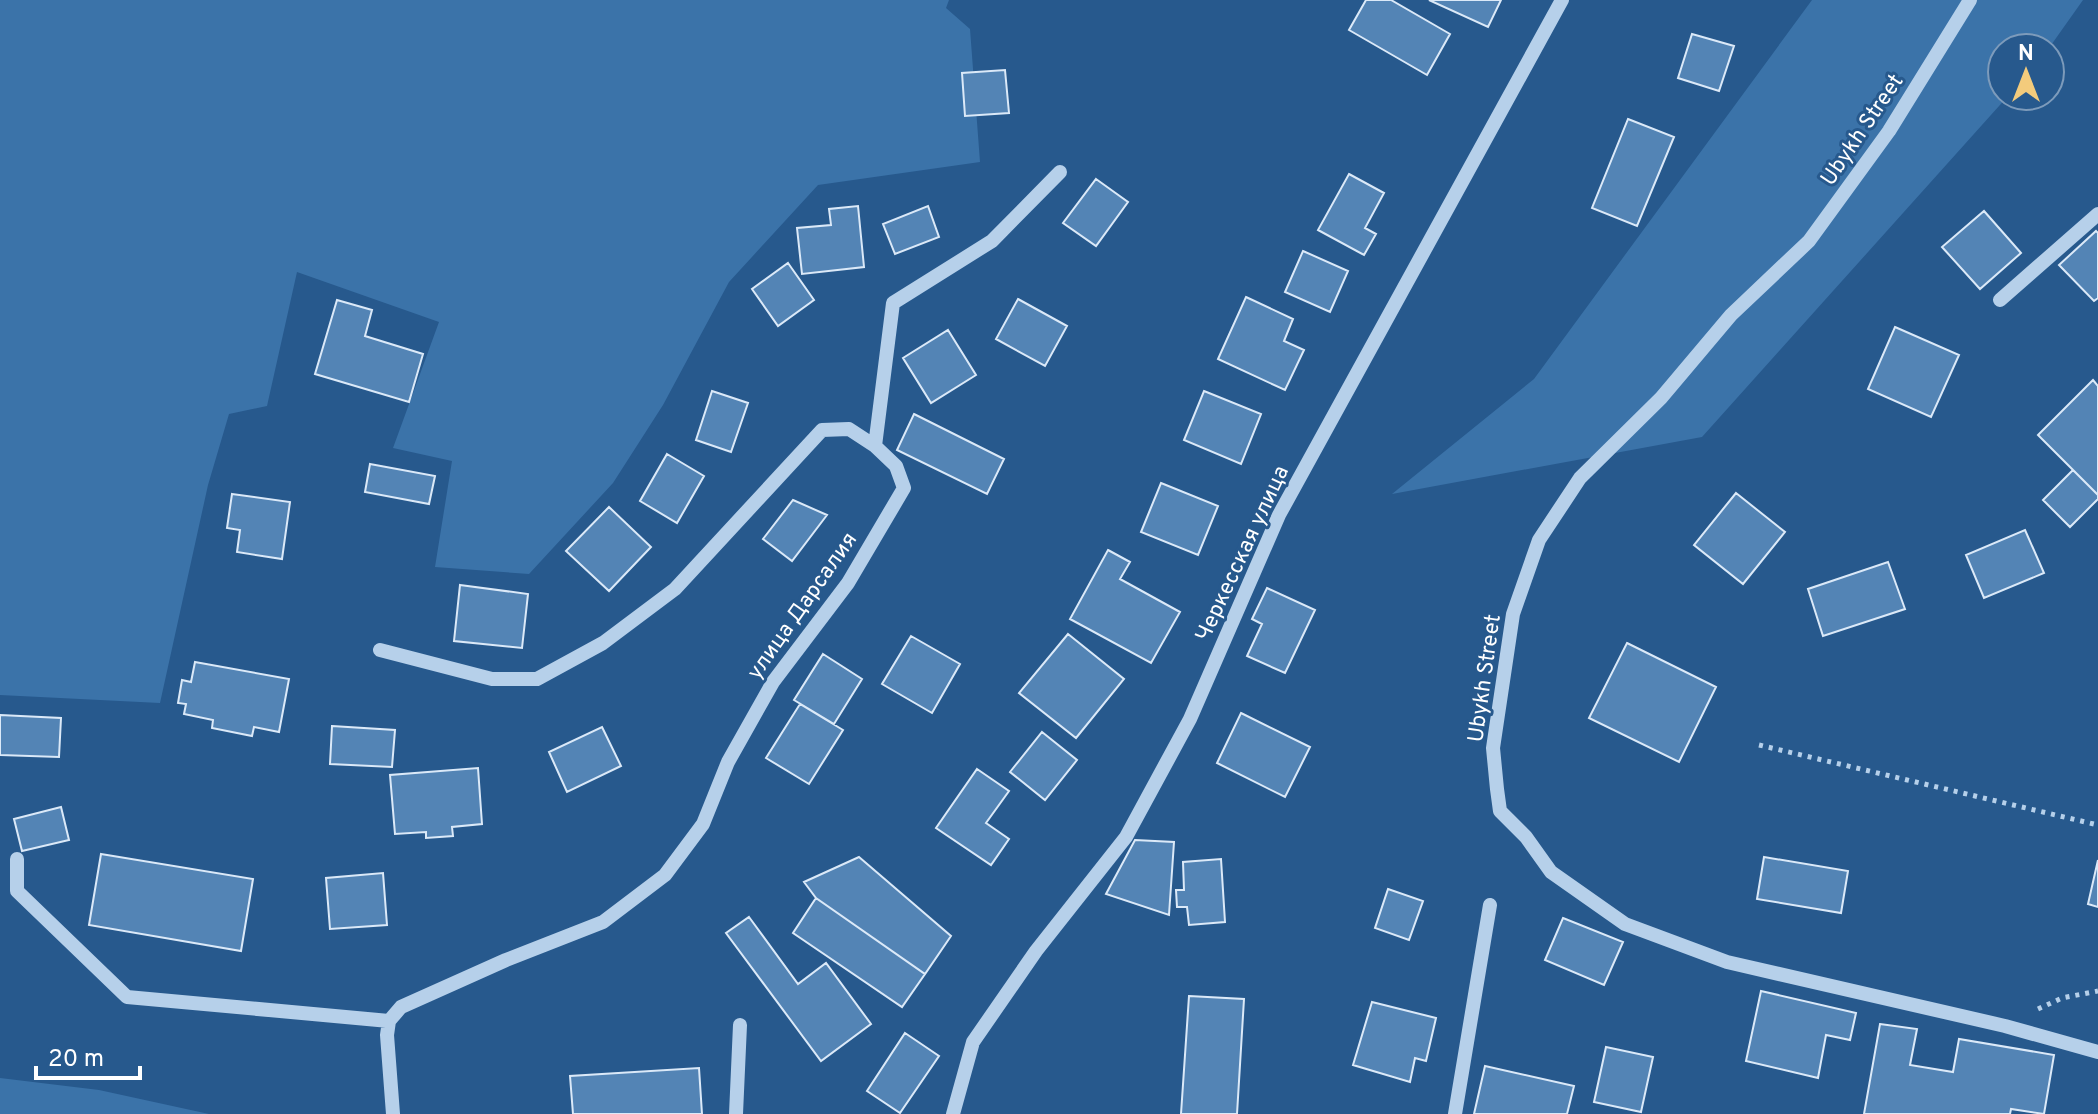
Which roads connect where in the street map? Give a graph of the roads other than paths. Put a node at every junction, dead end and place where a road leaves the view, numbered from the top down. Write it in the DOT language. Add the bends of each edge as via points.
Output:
graph roads {
  1 [pos="1562,0"];
  2 [pos="1970,0"];
  3 [pos="1060,172"];
  4 [pos="2098,214"];
  5 [pos="2000,300"];
  6 [pos="875,446"];
  7 [pos="380,650"];
  8 [pos="17,859"];
  9 [pos="1490,905"];
  10 [pos="389,1021"];
  11 [pos="740,1025"];
  12 [pos="2098,1052"];
  13 [pos="393,1114"];
  14 [pos="736,1114"];
  15 [pos="953,1114"];
  16 [pos="1455,1114"];
  1 -- 15 [label="street, Черкесская улица" via="1279,515 1190,719 1126,837 973,1042"];
  2 -- 12 [label="street, Ubykh Street" via="1889,131 1809,241 1731,315 1661,398 1580,478 1539,540 1513,614 1493,748 1500,811 1551,872 1625,924 1727,962"];
  3 -- 6 [label="street" via="992,241 893,303"];
  4 -- 5 [label="street"];
  6 -- 7 [label="street, улица Дарсалия" via="849,429 822,430 675,589 603,643 537,679 492,679"];
  6 -- 10 [label="street, улица Дарсалия" via="896,466 904,488 848,583 773,682 728,762 703,824 665,875 603,922 401,1007"];
  8 -- 10 [label="street" via="17,891 127,997"];
  9 -- 16 [label="street"];
  10 -- 13 [label="street"];
  11 -- 14 [label="street"];
}
